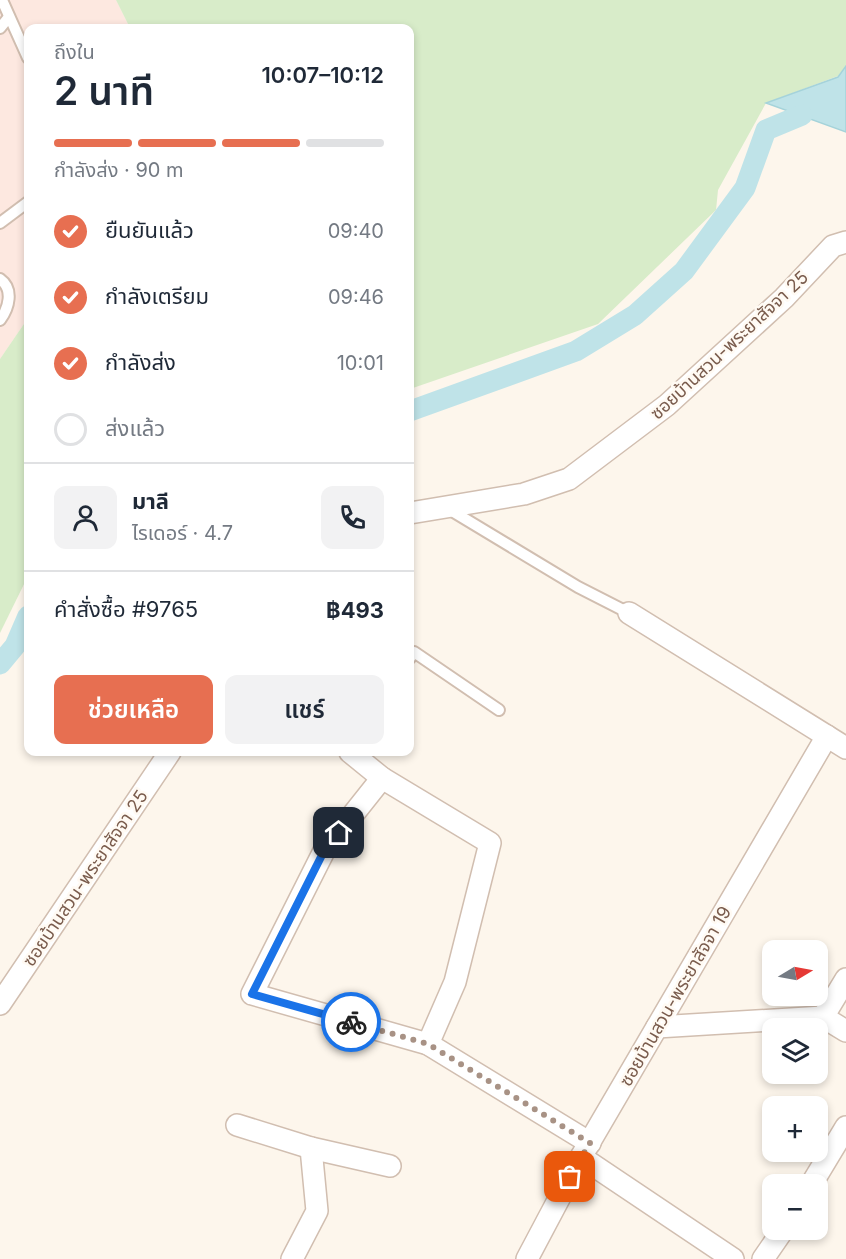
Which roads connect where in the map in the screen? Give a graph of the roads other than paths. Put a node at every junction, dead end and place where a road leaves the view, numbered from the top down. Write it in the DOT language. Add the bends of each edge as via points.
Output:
graph roads {
  1 [pos="2,0"];
  2 [pos="9,17"];
  3 [pos="0,28"];
  4 [pos="24,49"];
  5 [pos="24,205"];
  6 [pos="0,223"];
  7 [pos="846,242"];
  8 [pos="0,279"];
  9 [pos="0,320"];
  10 [pos="446,508"];
  11 [pos="414,512"];
  12 [pos="629,613"];
  13 [pos="414,652"];
  14 [pos="499,710"];
  15 [pos="827,736"];
  16 [pos="846,748"];
  17 [pos="167,756"];
  18 [pos="356,756"];
  19 [pos="382,778"];
  20 [pos="846,979"];
  21 [pos="0,1004"];
  22 [pos="823,1017"];
  23 [pos="657,1027"];
  24 [pos="846,1031"];
  25 [pos="428,1044"];
  26 [pos="237,1125"];
  27 [pos="846,1127"];
  28 [pos="311,1148"];
  29 [pos="586,1150"];
  30 [pos="390,1166"];
  31 [pos="818,1174"];
  32 [pos="776,1240"];
  33 [pos="292,1259"];
  34 [pos="526,1259"];
  35 [pos="733,1259"];
  36 [pos="763,1259"];
  1 -- 2 [label="lane"];
  2 -- 3 [label="lane"];
  2 -- 4 [label="lane"];
  5 -- 6 [label="lane"];
  7 -- 10 [label="street, ซอยบ้านสวน-พระยาสัจจา 25" via="833,246 784,298 667,405 569,478 524,494"];
  8 -- 9 [label="lane" via="6,283 8,308"];
  10 -- 11 [label="street, ซอยบ้านสวน-พระยาสัจจา 25"];
  10 -- 12 [label="lane"];
  12 -- 15 [label="street"];
  13 -- 14 [label="lane"];
  15 -- 16 [label="street"];
  15 -- 23 [label="street, ซอยบ้านสวน-พระยาสัจจา 19"];
  17 -- 21 [label="street, ซอยบ้านสวน-พระยาสัจจา 25"];
  18 -- 19 [label="street"];
  19 -- 25 [label="street" via="490,843 455,982"];
  19 -- 25 [label="street" via="324,851 252,994"];
  20 -- 22 [label="street"];
  22 -- 23 [label="street"];
  22 -- 24 [label="street"];
  23 -- 29 [label="street, ซอยบ้านสวน-พระยาสัจจา 19"];
  25 -- 29 [label="street"];
  26 -- 28 [label="street"];
  27 -- 31 [label="street"];
  28 -- 30 [label="street"];
  28 -- 33 [label="street" via="317,1211"];
  29 -- 34 [label="street, ซอยบ้านสวน-พระยาสัจจา 19"];
  29 -- 35 [label="street"];
  32 -- 36 [label="street"];
}
